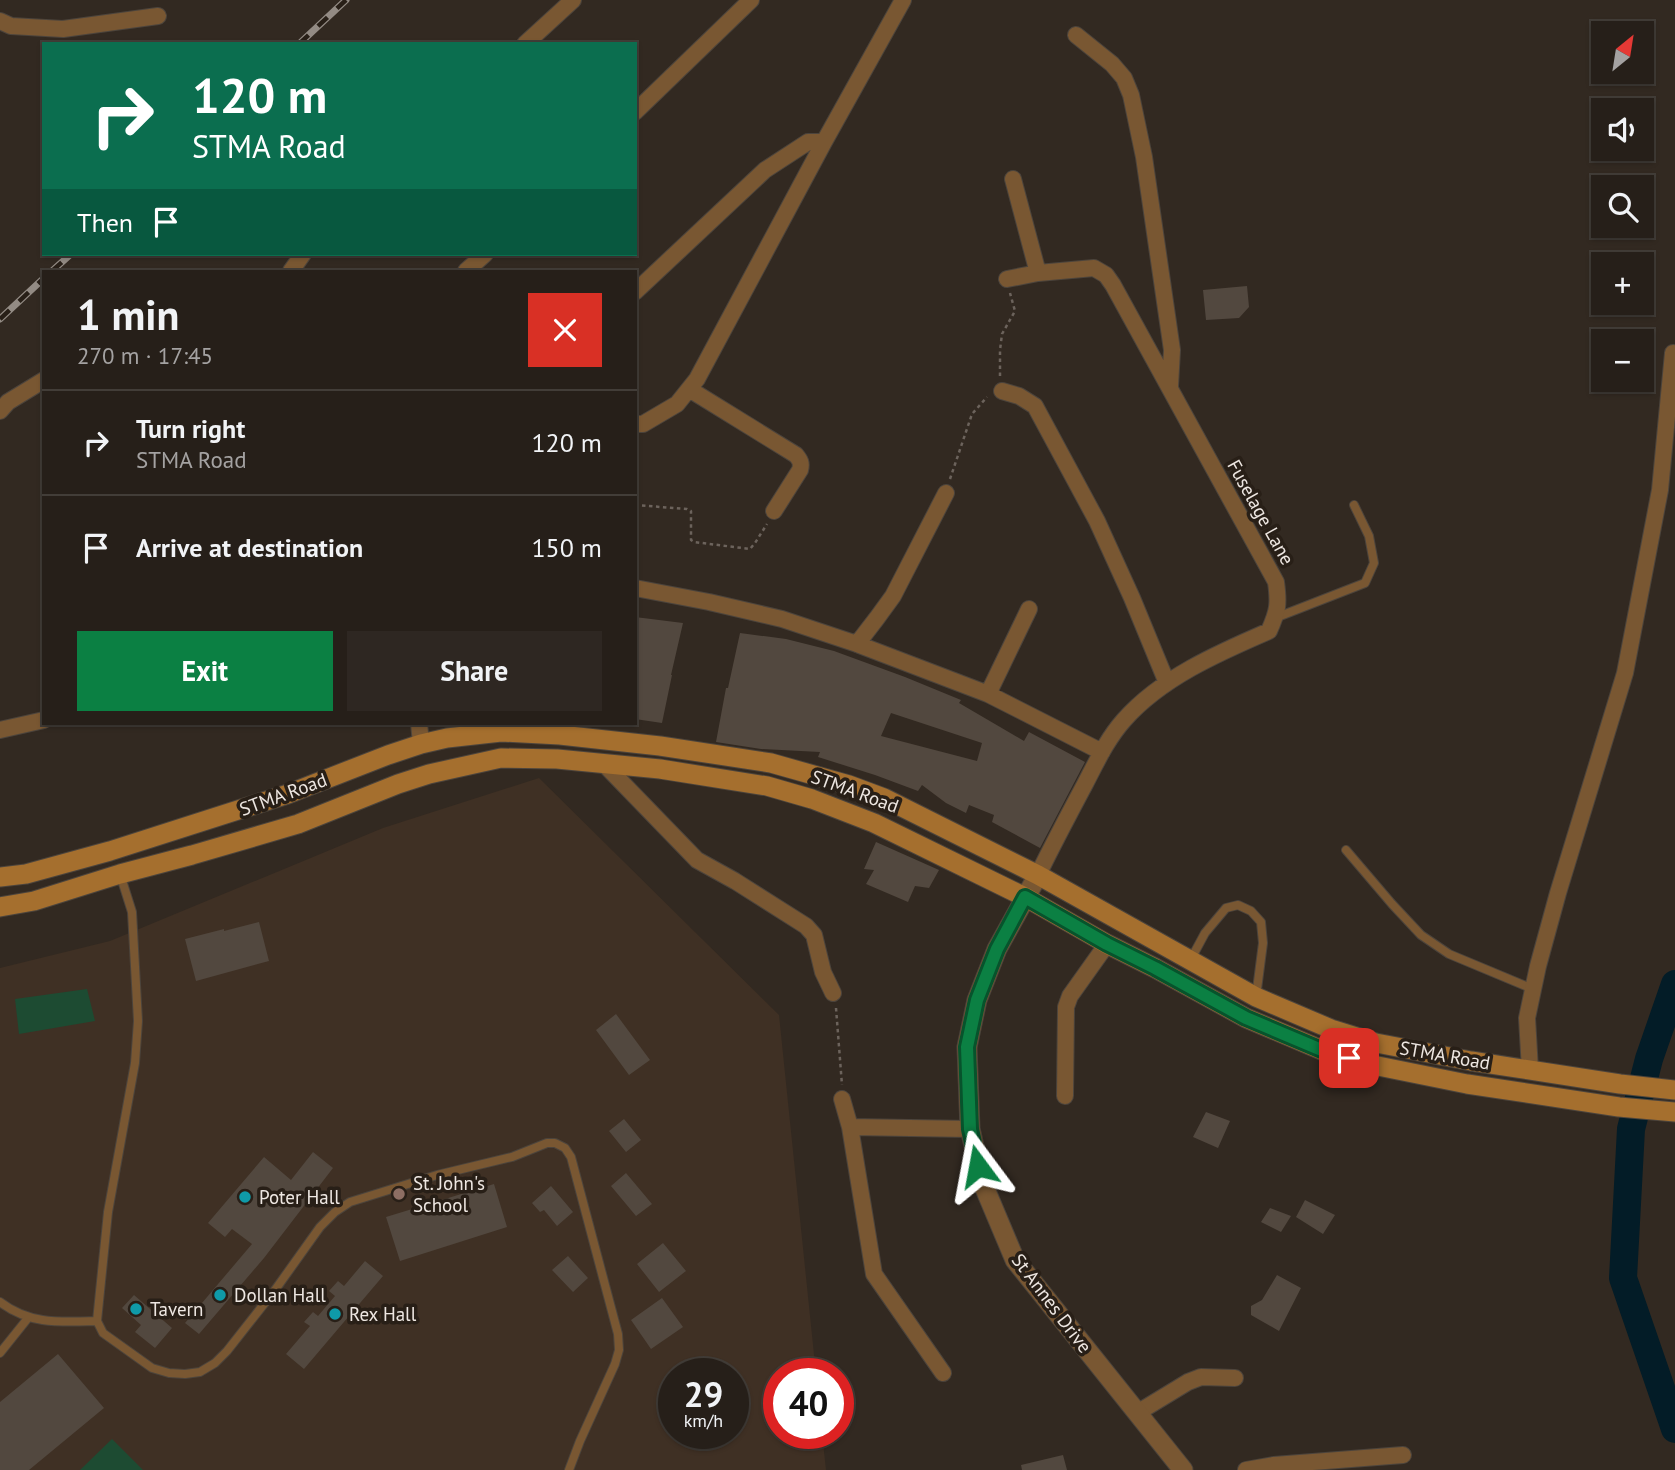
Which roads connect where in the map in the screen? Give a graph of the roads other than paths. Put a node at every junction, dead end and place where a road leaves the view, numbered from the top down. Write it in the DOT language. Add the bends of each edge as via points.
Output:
graph roads {
  1 [pos="573,0"];
  2 [pos="751,0"];
  3 [pos="903,0"];
  4 [pos="158,16"];
  5 [pos="0,21"];
  6 [pos="1076,35"];
  7 [pos="527,42"];
  8 [pos="637,109"];
  9 [pos="824,142"];
  10 [pos="1013,179"];
  11 [pos="483,256"];
  12 [pos="467,270"];
  13 [pos="1038,272"];
  14 [pos="1007,279"];
  15 [pos="637,290"];
  16 [pos="1673,353"];
  17 [pos="42,381"];
  18 [pos="689,388"];
  19 [pos="1170,388"];
  20 [pos="1002,391"];
  21 [pos="0,411"];
  22 [pos="637,424"];
  23 [pos="946,493"];
  24 [pos="1354,505"];
  25 [pos="774,511"];
  26 [pos="637,588"];
  27 [pos="1029,609"];
  28 [pos="1275,618"];
  29 [pos="857,644"];
  30 [pos="1167,683"];
  31 [pos="988,694"];
  32 [pos="42,720"];
  33 [pos="419,725"];
  34 [pos="0,730"];
  35 [pos="421,744"];
  36 [pos="1102,752"];
  37 [pos="604,764"];
  38 [pos="1346,850"];
  39 [pos="120,874"];
  40 [pos="1038,874"];
  41 [pos="0,877"];
  42 [pos="1025,897"];
  43 [pos="0,907"];
  44 [pos="1107,944"];
  45 [pos="1191,960"];
  46 [pos="1533,989"];
  47 [pos="833,993"];
  48 [pos="1256,996"];
  49 [pos="1530,1070"];
  50 [pos="1666,1088"];
  51 [pos="1065,1096"];
  52 [pos="842,1099"];
  53 [pos="1665,1111"];
  54 [pos="850,1127"];
  55 [pos="970,1129"];
  56 [pos="0,1302"];
  57 [pos="28,1318"];
  58 [pos="97,1321"];
  59 [pos="0,1353"];
  60 [pos="943,1373"];
  61 [pos="1235,1377"];
  62 [pos="1137,1413"];
  63 [pos="1403,1455"];
  64 [pos="569,1470"];
  65 [pos="1183,1470"];
  66 [pos="1246,1470"];
  1 -- 7 [label="street"];
  2 -- 8 [label="street"];
  3 -- 9 [label="street"];
  4 -- 5 [label="street" via="63,29 11,26"];
  6 -- 19 [label="street" via="1112,64 1131,95 1172,350"];
  9 -- 15 [label="street" via="808,142 765,170"];
  9 -- 18 [label="street"];
  10 -- 13 [label="street"];
  11 -- 12 [label="street"];
  13 -- 14 [label="street, Fuselage Lane"];
  13 -- 19 [label="street, Fuselage Lane" via="1094,268 1107,275"];
  16 -- 46 [label="street" via="1660,490 1626,673"];
  17 -- 21 [label="street"];
  18 -- 22 [label="street" via="677,404"];
  18 -- 25 [label="street" via="800,460 800,470"];
  19 -- 28 [label="street, Fuselage Lane" via="1276,582"];
  20 -- 30 [label="street" via="1019,396 1040,414 1097,521"];
  23 -- 29 [label="street" via="893,596"];
  24 -- 28 [label="lane" via="1369,536 1374,563 1365,583"];
  26 -- 29 [label="street" via="782,619"];
  27 -- 31 [label="street"];
  28 -- 30 [label="street" via="1269,631"];
  29 -- 31 [label="street"];
  30 -- 36 [label="street" via="1122,722"];
  31 -- 36 [label="street"];
  32 -- 34 [label="street"];
  33 -- 35 [label="street"];
  35 -- 40 [label="main road, STMA Road" via="501,733 560,735 771,764 884,798"];
  35 -- 41 [label="main road, STMA Road" via="179,830 26,874"];
  36 -- 40 [label="street"];
  37 -- 39 [label="main road, STMA Road" via="501,758 429,774 298,824"];
  37 -- 42 [label="main road, STMA Road" via="767,786 812,799 874,823"];
  37 -- 47 [label="street" via="697,860 806,926 814,935"];
  38 -- 46 [label="lane" via="1422,935 1449,954"];
  39 -- 43 [label="main road, STMA Road"];
  39 -- 58 [label="lane" via="132,912 138,1021 135,1063 108,1212"];
  40 -- 42 [label="street, St Annes Drive"];
  40 -- 45 [label="main road, STMA Road"];
  42 -- 44 [label="main road, STMA Road"];
  42 -- 55 [label="street, St Annes Drive" via="977,1000 967,1047"];
  44 -- 51 [label="street" via="1066,1007"];
  44 -- 53 [label="main road, STMA Road" via="1246,1018 1324,1051 1425,1076"];
  45 -- 48 [label="main road, STMA Road"];
  45 -- 48 [label="lane" via="1226,908 1238,905 1251,911 1261,922 1263,943"];
  46 -- 49 [label="street" via="1527,1018"];
  48 -- 49 [label="main road, STMA Road" via="1376,1043"];
  49 -- 50 [label="main road, STMA Road"];
  52 -- 54 [label="street"];
  54 -- 55 [label="street"];
  54 -- 60 [label="street" via="874,1274"];
  55 -- 62 [label="street, St Annes Drive" via="983,1184 1015,1259"];
  56 -- 57 [label="lane"];
  57 -- 58 [label="lane"];
  57 -- 59 [label="lane"];
  58 -- 64 [label="lane" via="103,1333 152,1368 169,1373 200,1372 227,1351 320,1227 350,1202 555,1143 571,1157 619,1350"];
  61 -- 62 [label="street" via="1201,1377"];
  62 -- 65 [label="street, St Annes Drive"];
  63 -- 66 [label="street"];
}
